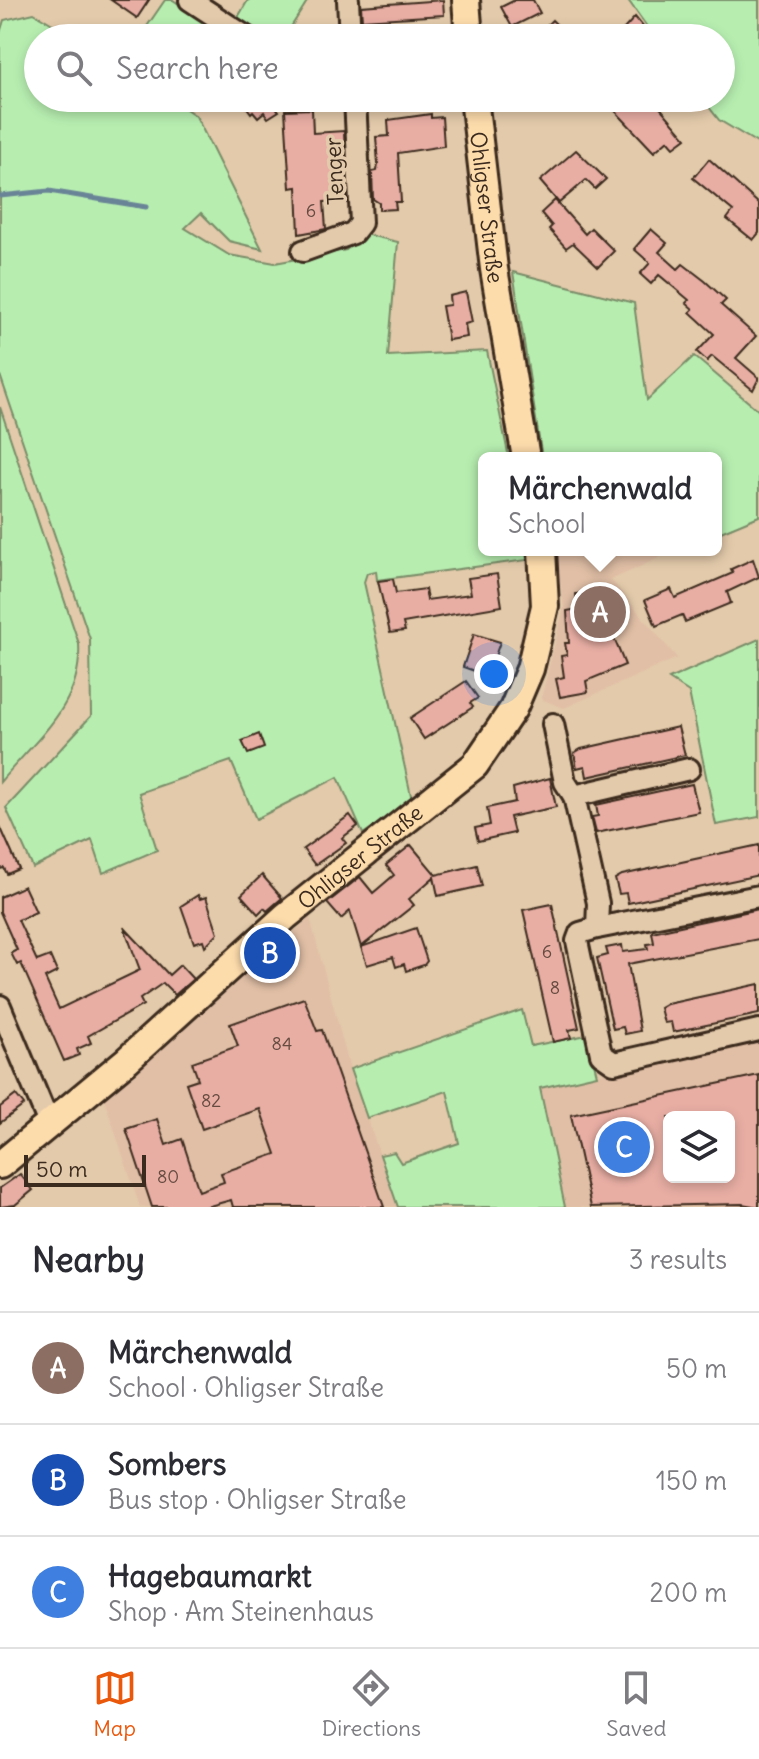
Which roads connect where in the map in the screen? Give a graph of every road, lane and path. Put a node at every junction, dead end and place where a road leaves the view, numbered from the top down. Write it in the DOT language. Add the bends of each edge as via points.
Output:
graph roads {
  1 [pos="190,0"];
  2 [pos="348,0"];
  3 [pos="466,0"];
  4 [pos="227,24"];
  5 [pos="349,24"];
  6 [pos="468,24"];
  7 [pos="356,112"];
  8 [pos="476,112"];
  9 [pos="303,251"];
  10 [pos="525,452"];
  11 [pos="542,556"];
  12 [pos="553,724"];
  13 [pos="689,769"];
  14 [pos="574,796"];
  15 [pos="759,896"];
  16 [pos="597,928"];
  17 [pos="0,1006"];
  18 [pos="759,1030"];
  19 [pos="50,1126"];
  20 [pos="0,1165"];
  1 -- 4 [label="street"];
  2 -- 5 [label="street"];
  3 -- 6 [label="main road"];
  7 -- 9 [label="street, Tenger" via="361,223 353,233"];
  8 -- 10 [label="main road, Ohligser Straße" via="494,269"];
  11 -- 19 [label="main road, Ohligser Straße" via="545,606 530,669 513,709 475,765 286,916"];
  12 -- 14 [label="street" via="565,782"];
  13 -- 14 [label="street"];
  14 -- 16 [label="street" via="598,903"];
  15 -- 16 [label="street"];
  16 -- 18 [label="street" via="580,933 577,941 601,1054 614,1063"];
  17 -- 19 [label="street"];
  19 -- 20 [label="main road, Ohligser Straße"];
}
